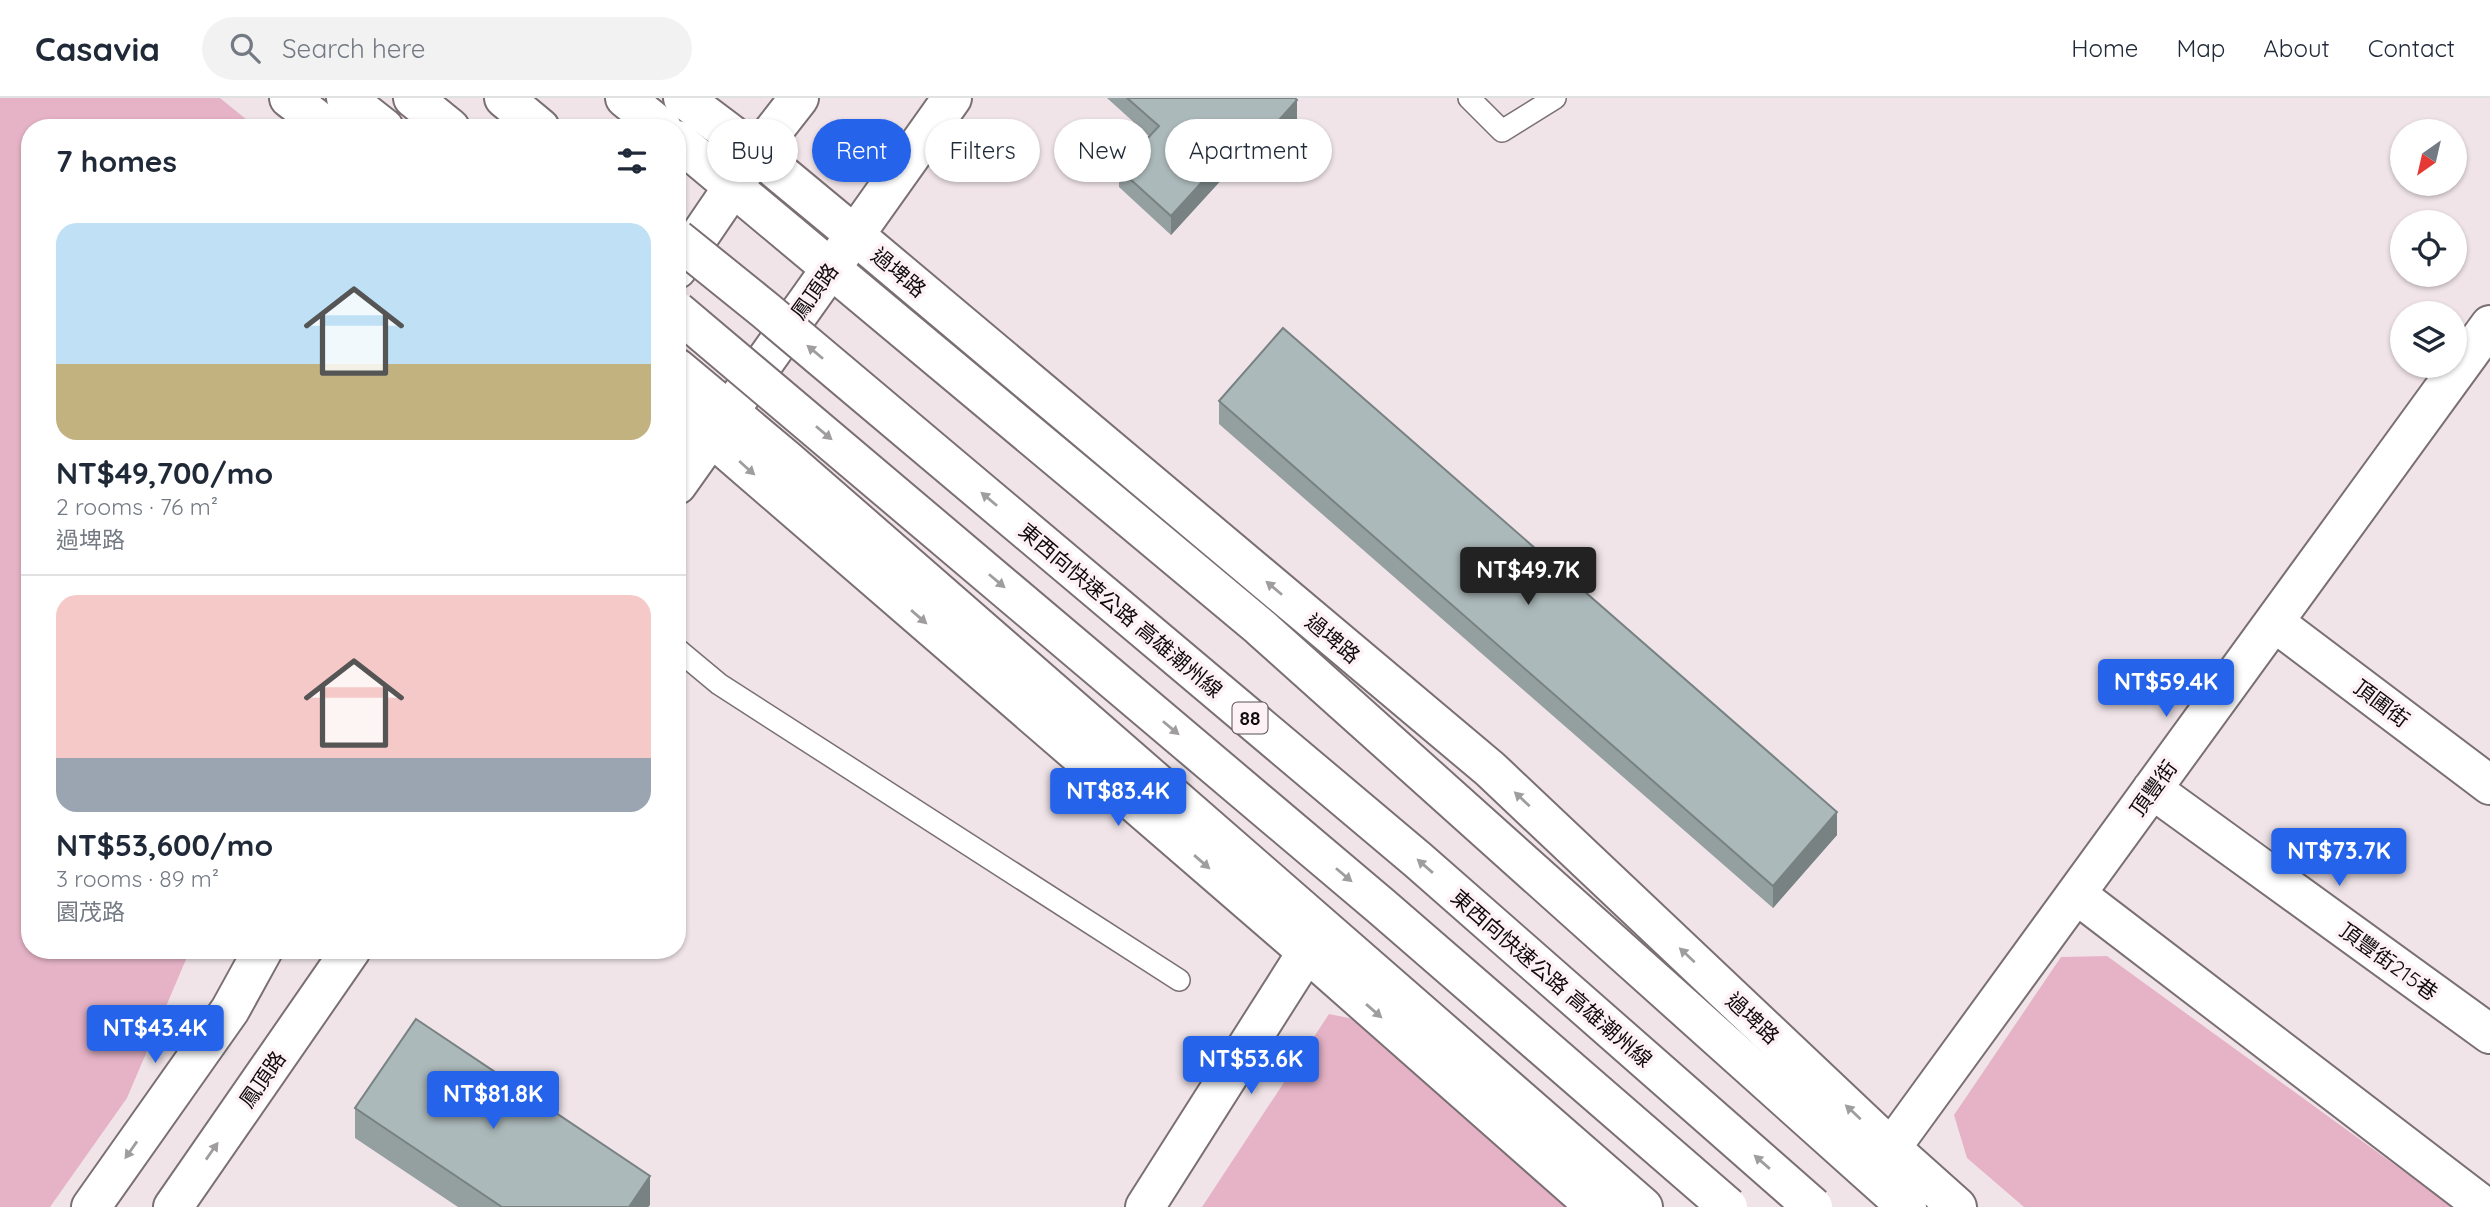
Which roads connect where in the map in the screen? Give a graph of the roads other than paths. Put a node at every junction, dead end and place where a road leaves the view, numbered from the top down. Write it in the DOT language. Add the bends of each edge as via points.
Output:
graph roads {
  1 [pos="289,98"];
  2 [pos="413,98"];
  3 [pos="503,98"];
  4 [pos="625,98"];
  5 [pos="683,98"];
  6 [pos="799,98"];
  7 [pos="952,98"];
  8 [pos="1469,98"];
  9 [pos="1555,98"];
  10 [pos="316,119"];
  11 [pos="439,119"];
  12 [pos="529,119"];
  13 [pos="651,119"];
  14 [pos="710,119"];
  15 [pos="782,119"];
  16 [pos="686,147"];
  17 [pos="735,182"];
  18 [pos="790,182"];
  19 [pos="733,185"];
  20 [pos="856,236"];
  21 [pos="686,246"];
  22 [pos="686,256"];
  23 [pos="832,267"];
  24 [pos="686,319"];
  25 [pos="2490,326"];
  26 [pos="2478,368"];
  27 [pos="686,379"];
  28 [pos="686,410"];
  29 [pos="721,424"];
  30 [pos="686,473"];
  31 [pos="2274,622"];
  32 [pos="686,656"];
  33 [pos="2490,785"];
  34 [pos="2152,789"];
  35 [pos="2076,894"];
  36 [pos="1307,952"];
  37 [pos="258,959"];
  38 [pos="345,959"];
  39 [pos="1179,980"];
  40 [pos="2490,1034"];
  41 [pos="1891,1148"];
  42 [pos="91,1207"];
  43 [pos="173,1207"];
  44 [pos="1145,1207"];
  45 [pos="1596,1207"];
  46 [pos="1643,1207"];
  47 [pos="1728,1207"];
  48 [pos="1813,1207"];
  49 [pos="1907,1207"];
  50 [pos="1957,1207"];
  51 [pos="2485,1207"];
  1 -- 10 [label="main road"];
  2 -- 11 [label="main road"];
  3 -- 12 [label="main road"];
  4 -- 13 [label="main road"];
  5 -- 14 [label="main road, 過埤路"];
  6 -- 15 [label="main road"];
  7 -- 20 [label="main road, 鳳頂路"];
  8 -- 9 [label="lane" via="1502,131"];
  16 -- 19 [label="main road"];
  17 -- 19 [label="main road"];
  18 -- 20 [label="main road, 過埤路"];
  19 -- 22 [label="main road"];
  19 -- 23 [label="main road"];
  20 -- 23 [label="main road, 鳳頂路"];
  41 -- 20 [label="main road, 過埤路, one-way" via="1490,769"];
  48 -- 21 [label="main road, 東西向快速公路 高雄潮州線 / 88, one-way, bridge" via="1418,860"];
  23 -- 29 [label="main road, 鳳頂路"];
  23 -- 49 [label="main road" via="1260,627"];
  24 -- 47 [label="main road, one-way, bridge" via="1382,907"];
  25 -- 26 [label="main road, 頂豐街"];
  26 -- 31 [label="main road, 頂豐街"];
  27 -- 29 [label="main road"];
  28 -- 29 [label="main road"];
  29 -- 30 [label="main road, 鳳頂路"];
  29 -- 36 [label="main road, one-way"];
  29 -- 46 [label="main road" via="1158,785"];
  31 -- 33 [label="main road, 頂圃街"];
  31 -- 34 [label="main road, 頂豐街"];
  32 -- 39 [label="lane" via="719,684"];
  34 -- 35 [label="main road, 頂豐街"];
  34 -- 40 [label="main road, 頂豐街215巷"];
  35 -- 41 [label="main road, 頂豐街"];
  35 -- 51 [label="main road"];
  36 -- 44 [label="main road"];
  36 -- 45 [label="main road, one-way"];
  37 -- 42 [label="main road, one-way" via="230,1010"];
  43 -- 38 [label="main road, 鳳頂路, one-way"];
  41 -- 50 [label="main road, 過埤路"];
}
